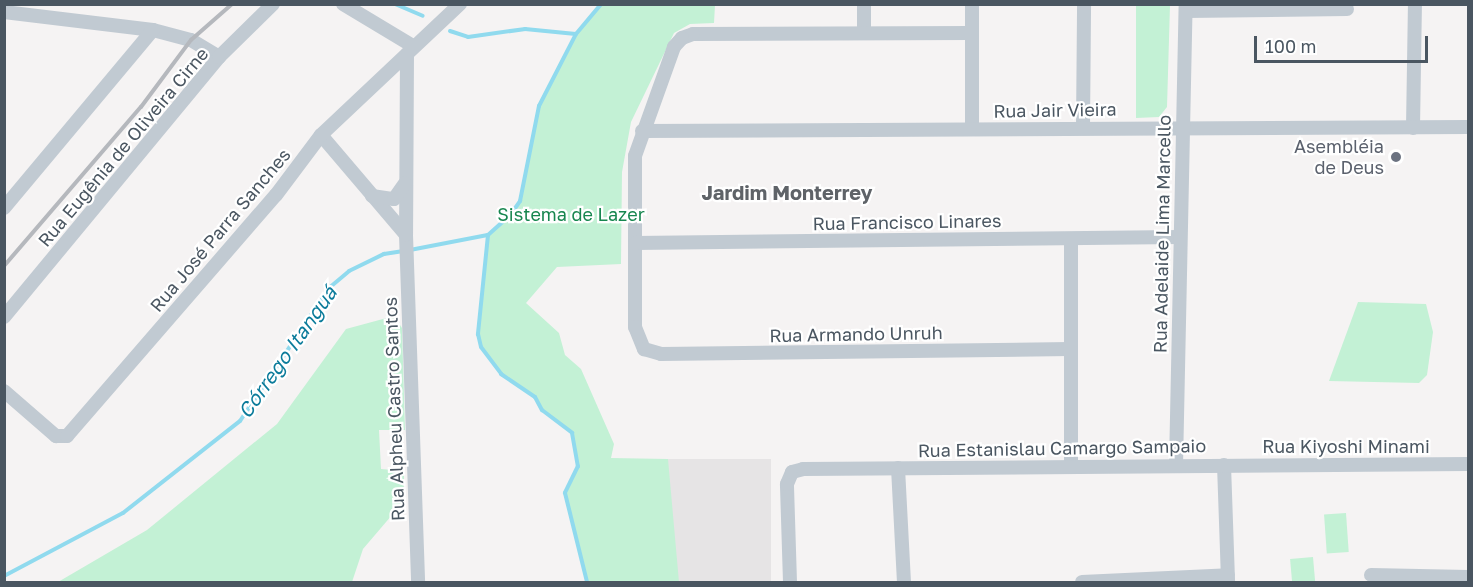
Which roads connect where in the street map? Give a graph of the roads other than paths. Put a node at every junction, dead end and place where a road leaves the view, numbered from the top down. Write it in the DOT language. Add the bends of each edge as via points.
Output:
graph roads {
  1 [pos="273,4"];
  2 [pos="343,4"];
  3 [pos="460,4"];
  4 [pos="864,4"];
  5 [pos="972,4"];
  6 [pos="1084,4"];
  7 [pos="1415,4"];
  8 [pos="1186,8"];
  9 [pos="1347,9"];
  10 [pos="4,12"];
  11 [pos="153,30"];
  12 [pos="864,32"];
  13 [pos="971,33"];
  14 [pos="410,50"];
  15 [pos="219,57"];
  16 [pos="1083,127"];
  17 [pos="1182,127"];
  18 [pos="1468,127"];
  19 [pos="1413,128"];
  20 [pos="972,129"];
  21 [pos="642,131"];
  22 [pos="321,135"];
  23 [pos="405,175"];
  24 [pos="372,195"];
  25 [pos="4,208"];
  26 [pos="407,237"];
  27 [pos="1179,237"];
  28 [pos="1071,239"];
  29 [pos="635,243"];
  30 [pos="4,317"];
  31 [pos="1070,349"];
  32 [pos="4,391"];
  33 [pos="1468,464"];
  34 [pos="1176,465"];
  35 [pos="1224,465"];
  36 [pos="1071,466"];
  37 [pos="898,468"];
  38 [pos="1371,575"];
  39 [pos="1468,577"];
  40 [pos="1228,579"];
  41 [pos="418,582"];
  42 [pos="790,582"];
  43 [pos="904,582"];
  44 [pos="1082,582"];
  1 -- 15 [label="street, Rua Eugênia de Oliveira Cirne"];
  2 -- 14 [label="street"];
  3 -- 14 [label="street, Rua José Parra Sanches"];
  4 -- 12 [label="street"];
  5 -- 13 [label="street"];
  6 -- 16 [label="street"];
  7 -- 19 [label="street"];
  8 -- 9 [label="street"];
  8 -- 17 [label="street, Rua Adelaide Lima Marcello"];
  10 -- 11 [label="street"];
  11 -- 15 [label="street" via="191,40"];
  11 -- 25 [label="street"];
  12 -- 13 [label="street"];
  12 -- 21 [label="street" via="693,34 682,38 674,47"];
  13 -- 20 [label="street"];
  14 -- 22 [label="street, Rua José Parra Sanches"];
  14 -- 23 [label="street, Rua Alpheu Castro Santos"];
  15 -- 30 [label="street, Rua Eugênia de Oliveira Cirne"];
  16 -- 17 [label="street, Rua Jair Vieira"];
  16 -- 20 [label="street, Rua Jair Vieira"];
  17 -- 19 [label="street, Rua Jair Vieira"];
  17 -- 27 [label="street, Rua Adelaide Lima Marcello"];
  18 -- 19 [label="street, Rua Jair Vieira"];
  20 -- 21 [label="street, Rua Jair Vieira"];
  21 -- 29 [label="street" via="635,156"];
  22 -- 24 [label="street"];
  22 -- 32 [label="street, Rua José Parra Sanches" via="276,195 67,436 56,436"];
  23 -- 24 [label="street, Rua Alpheu Castro Santos" via="404,186 394,199"];
  23 -- 26 [label="street, Rua Alpheu Castro Santos"];
  24 -- 26 [label="street"];
  26 -- 41 [label="street, Rua Alpheu Castro Santos"];
  27 -- 28 [label="street, Rua Francisco Linares"];
  27 -- 34 [label="street, Rua Adelaide Lima Marcello"];
  28 -- 29 [label="street, Rua Francisco Linares"];
  28 -- 31 [label="street"];
  29 -- 31 [label="street, Rua Armando Unruh" via="635,327 644,349 661,354"];
  31 -- 36 [label="street"];
  33 -- 35 [label="street, Rua Kiyoshi Minami"];
  34 -- 35 [label="street, Rua Estanislau Camargo Sampaio"];
  34 -- 36 [label="street, Rua Estanislau Camargo Sampaio"];
  35 -- 40 [label="street, Rua Estanislau Camargo Sampaio"];
  36 -- 37 [label="street, Rua Estanislau Camargo Sampaio"];
  37 -- 42 [label="street, Rua Estanislau Camargo Sampaio" via="792,472 788,479"];
  37 -- 43 [label="street"];
  38 -- 39 [label="street"];
  40 -- 44 [label="street"];
}
